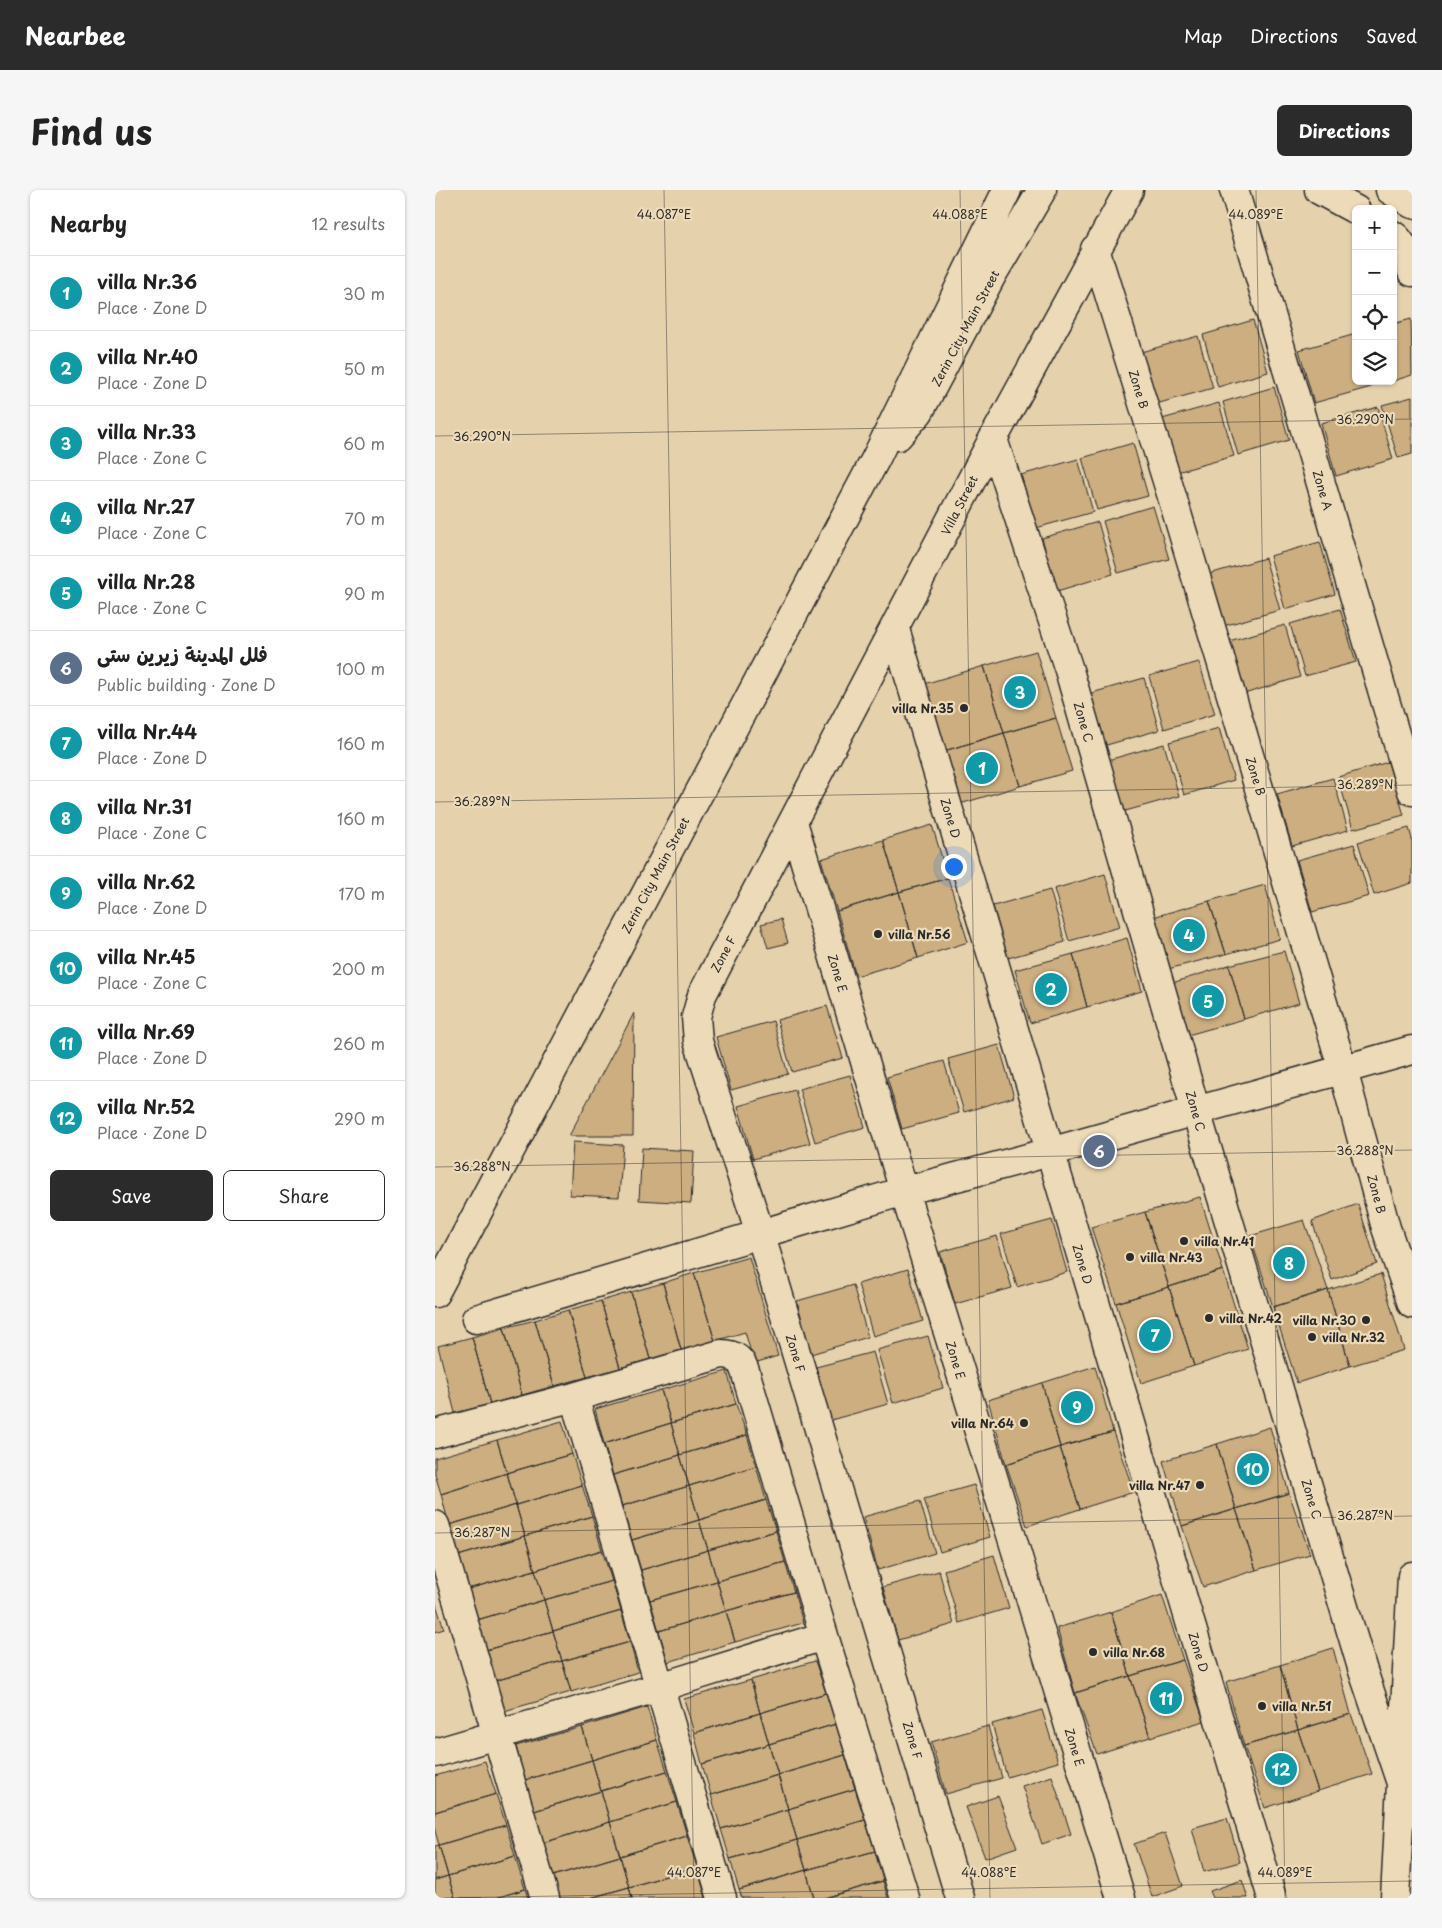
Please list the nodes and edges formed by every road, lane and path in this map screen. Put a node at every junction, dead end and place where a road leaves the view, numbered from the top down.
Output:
1 (1007, 190) edge
2 (1042, 190) edge
3 (1129, 190) edge
4 (1234, 190) edge
5 (1319, 190) edge
6 (1390, 190) edge
7 (1412, 204) edge
8 (1352, 208) edge
9 (1397, 238) edge
10 (1095, 250) junction
11 (1412, 272) edge
12 (993, 439) junction
13 (876, 458) junction
14 (895, 629) junction
15 (1412, 791) edge
16 (793, 822) junction
17 (1412, 1050) edge
18 (1343, 1070) junction
19 (1196, 1111) junction
20 (1050, 1152) junction
21 (904, 1190) junction
22 (760, 1233) junction
23 (435, 1293) edge
24 (1412, 1304) edge
25 (476, 1319) dead end
26 (574, 1397) junction
27 (435, 1434) edge
28 (435, 1525) edge
29 (1412, 1576) edge
30 (823, 1636) junction
31 (660, 1687) junction
32 (498, 1736) junction
33 (435, 1753) edge
34 (1401, 1783) junction
35 (545, 1898) edge
36 (722, 1898) edge
37 (905, 1898) edge
38 (960, 1898) edge
39 (1121, 1898) edge
40 (1272, 1898) edge
41 (1395, 1898) edge

1 - 13 street, Zerin City Main Street
2 - 13 street, Zerin City Main Street
3 - 10 street, Villa Street
4 - 15 street, Zone A
5 - 8 street
6 - 7 street
9 - 11 street
10 - 12 street, Villa Street
10 - 18 street, Zone B
12 - 14 street, Villa Street
12 - 19 street, Zone C
13 - 23 street, Zerin City Main Street
14 - 16 street, Villa Street
14 - 20 street, Zone D
16 - 21 street, Zone E
16 - 22 street, Zone F
17 - 18 street
18 - 19 street
18 - 24 street, Zone B
19 - 20 street
19 - 34 street, Zone C
20 - 21 street
20 - 40 street, Zone D
21 - 22 street
21 - 39 street, Zone E
22 - 25 street
22 - 38 street, Zone F
26 - 27 street
26 - 30 street
26 - 31 street
28 - 32 street
29 - 34 street
30 - 31 street
30 - 37 street
31 - 32 street
31 - 36 street
32 - 33 street
32 - 35 street
34 - 41 street

